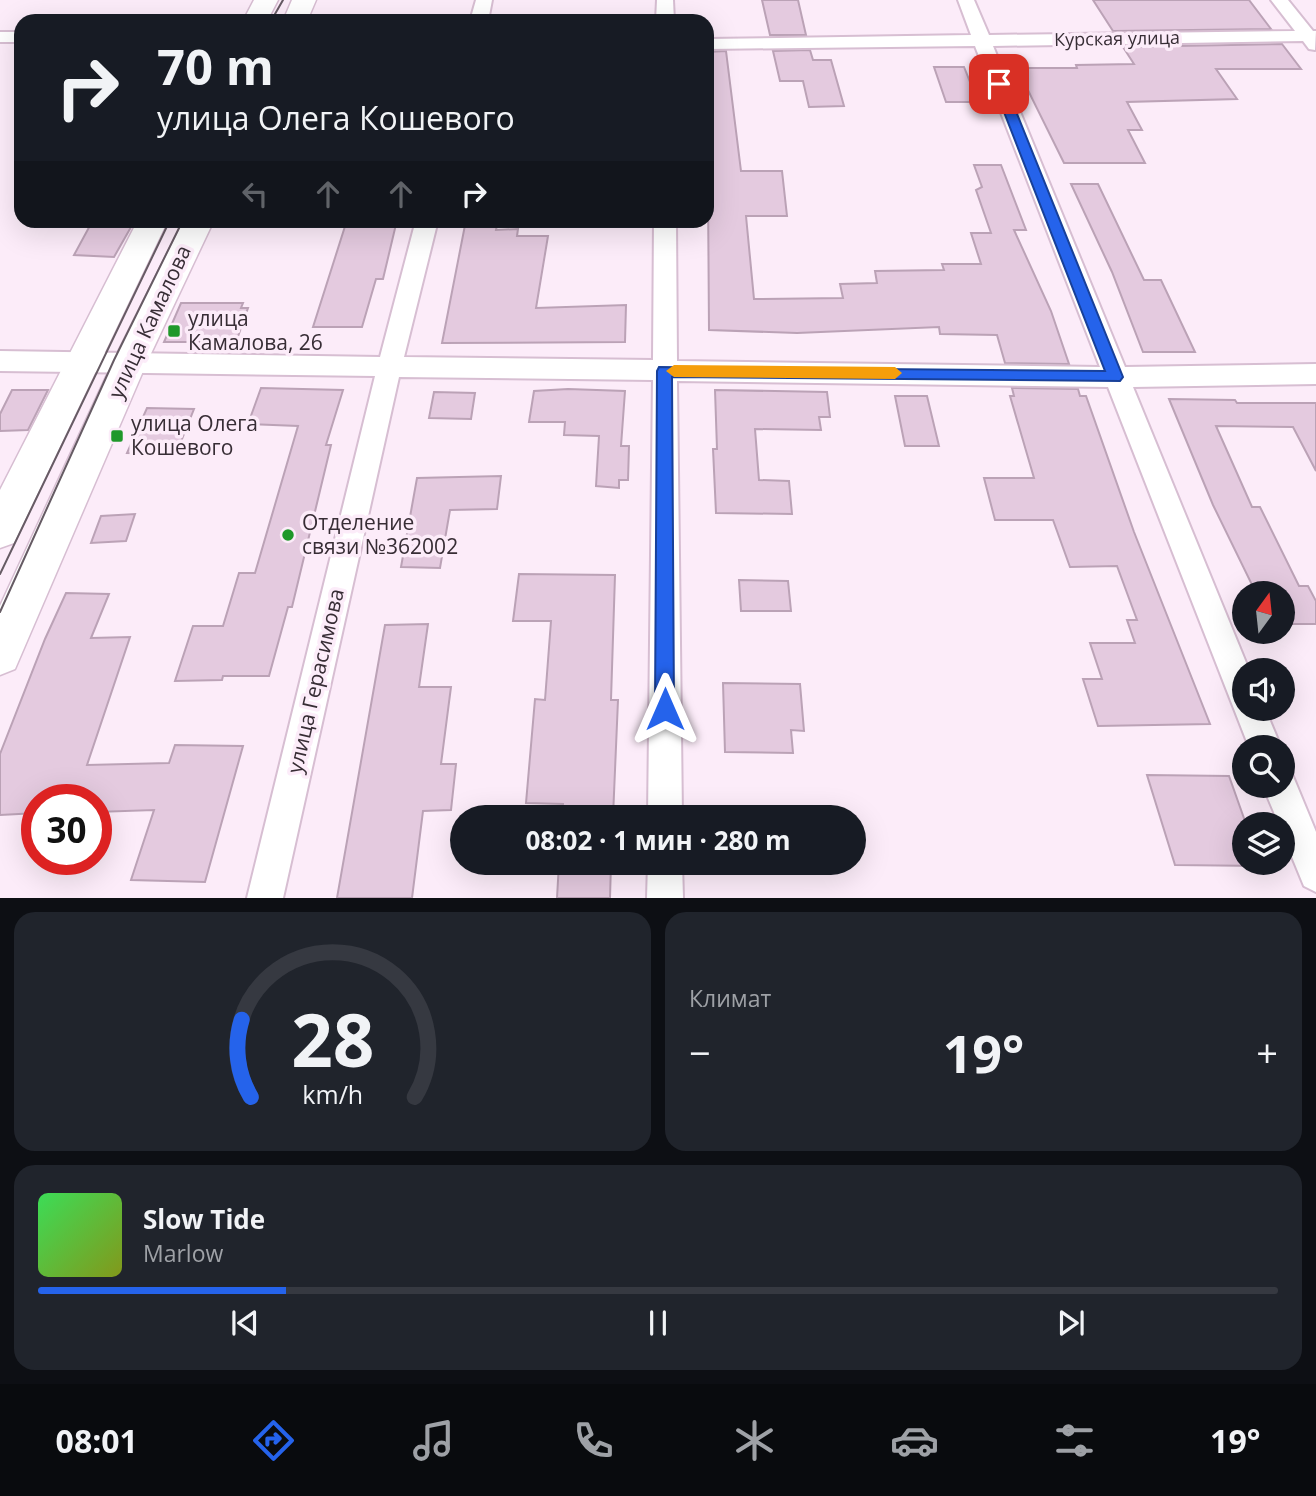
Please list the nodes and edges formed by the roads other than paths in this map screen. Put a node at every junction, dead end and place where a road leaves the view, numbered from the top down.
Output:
1 (967, 0) edge
2 (1279, 0) edge
3 (1313, 39) edge
4 (983, 42) junction
5 (714, 44) edge
6 (149, 228) edge
7 (195, 228) edge
8 (425, 228) edge
9 (665, 228) edge
10 (82, 360) junction
11 (0, 361) edge
12 (130, 362) junction
13 (389, 368) junction
14 (664, 371) junction
15 (1316, 374) edge
16 (1115, 377) junction
17 (0, 530) edge
18 (0, 654) edge
19 (1232, 666) edge
20 (1285, 798) edge
21 (665, 805) edge
22 (1316, 874) edge
23 (665, 875) edge
24 (265, 898) edge
25 (665, 898) edge

1 - 4 street
2 - 3 street
3 - 4 street, Курская улица
4 - 5 street, Курская улица
4 - 16 street
6 - 10 street, улица Камалова
7 - 12 street, улица Камалова
8 - 13 street, улица Герасимова
9 - 14 street
10 - 11 street
10 - 12 street
10 - 17 street, улица Камалова
12 - 13 street
12 - 18 street, улица Камалова
13 - 14 street
13 - 24 street, улица Герасимова
14 - 16 street
14 - 21 street
15 - 16 street
16 - 19 street
20 - 22 street
23 - 25 street

